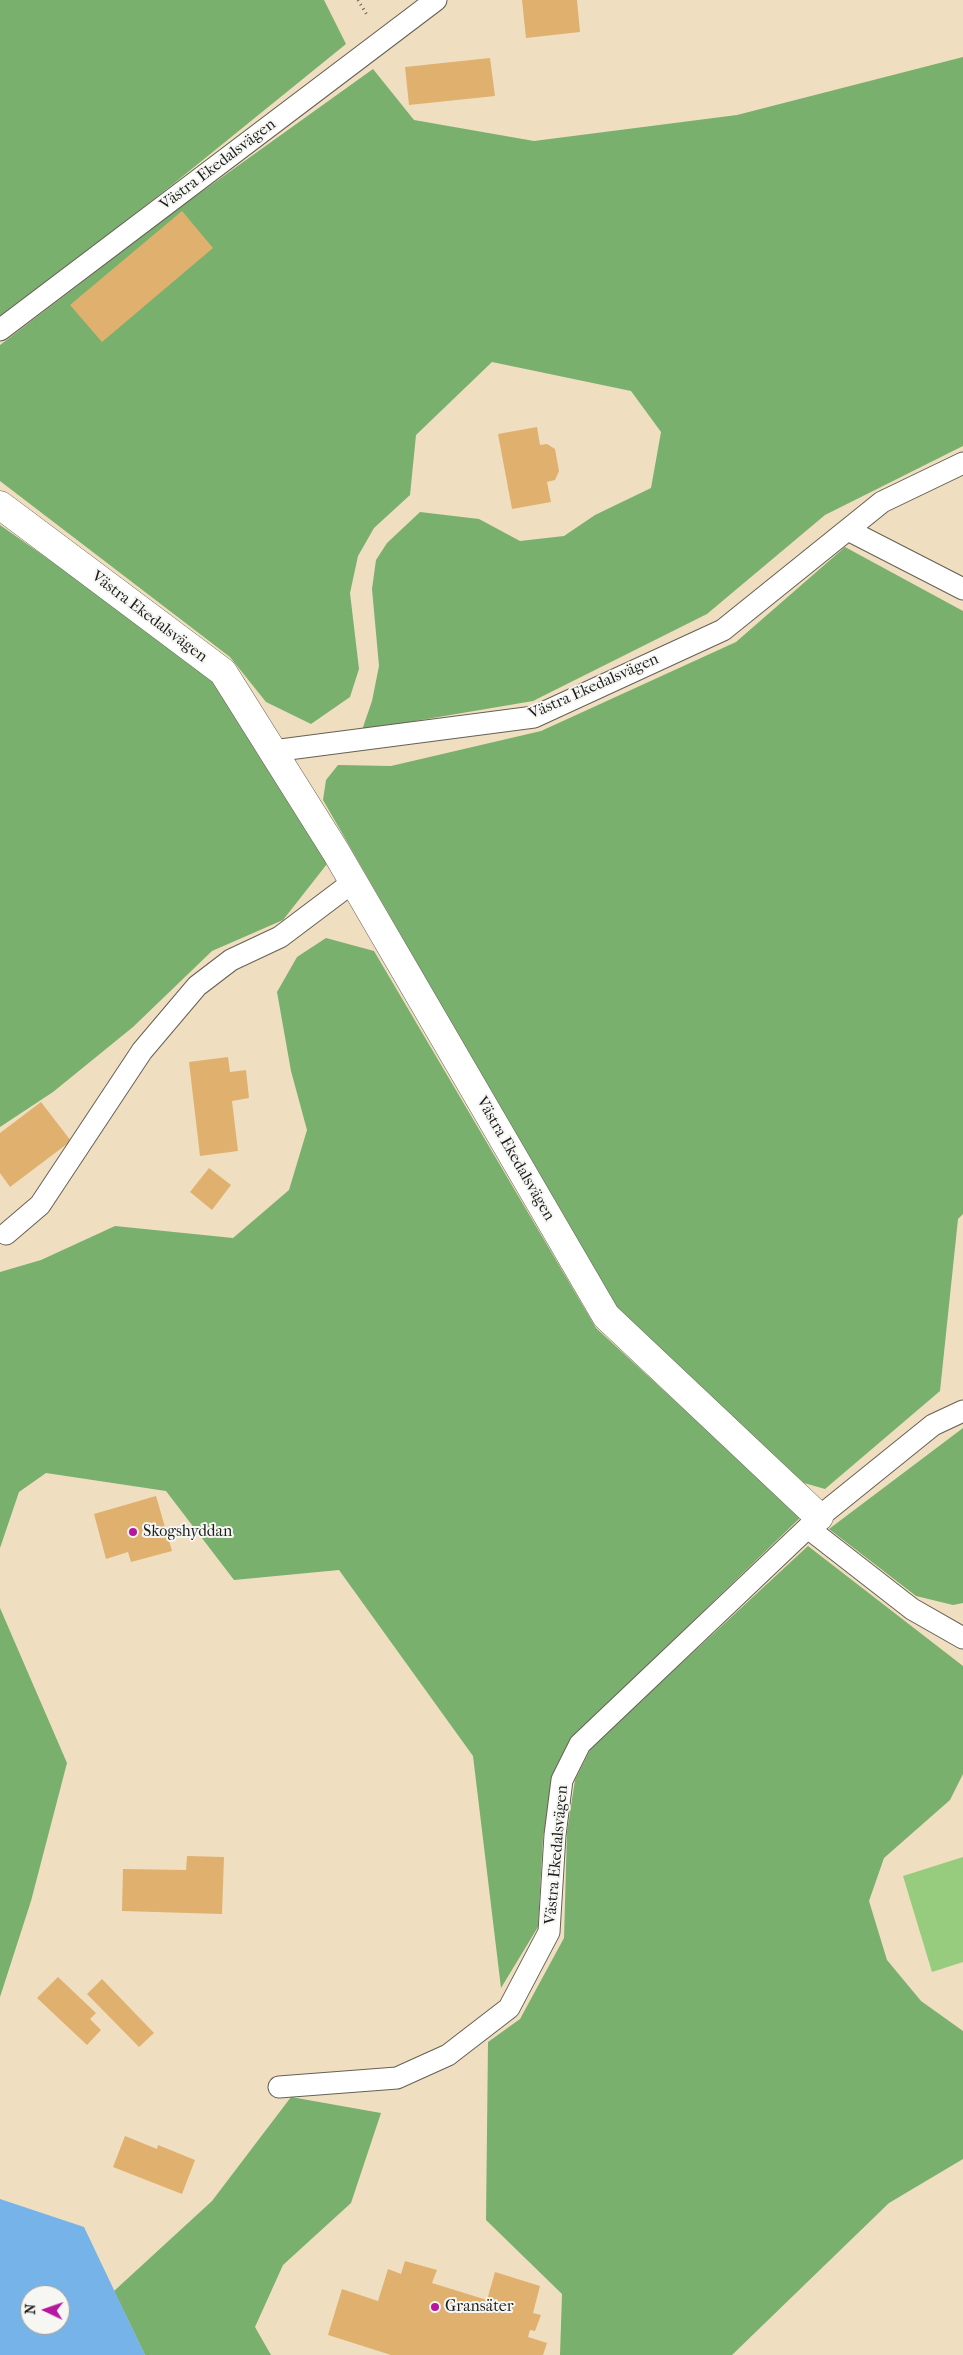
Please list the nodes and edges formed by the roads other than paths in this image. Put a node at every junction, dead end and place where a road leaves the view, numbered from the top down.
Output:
1 (436, 0) edge
2 (0, 330) edge
3 (963, 463) edge
4 (0, 505) edge
5 (848, 530) junction
6 (963, 589) edge
7 (272, 751) junction
8 (353, 882) junction
9 (6, 1234) dead end
10 (963, 1411) edge
11 (814, 1522) junction
12 (963, 1638) edge
13 (279, 2087) dead end

1 - 2 lane, Västra Ekedalsvägen
3 - 5 lane, Västra Ekedalsvägen
4 - 7 street, Västra Ekedalsvägen
5 - 6 lane
5 - 7 lane, Västra Ekedalsvägen
7 - 8 street, Västra Ekedalsvägen
8 - 9 lane
8 - 11 street, Västra Ekedalsvägen
10 - 11 lane, Västra Ekedalsvägen
11 - 12 lane
11 - 13 lane, Västra Ekedalsvägen

